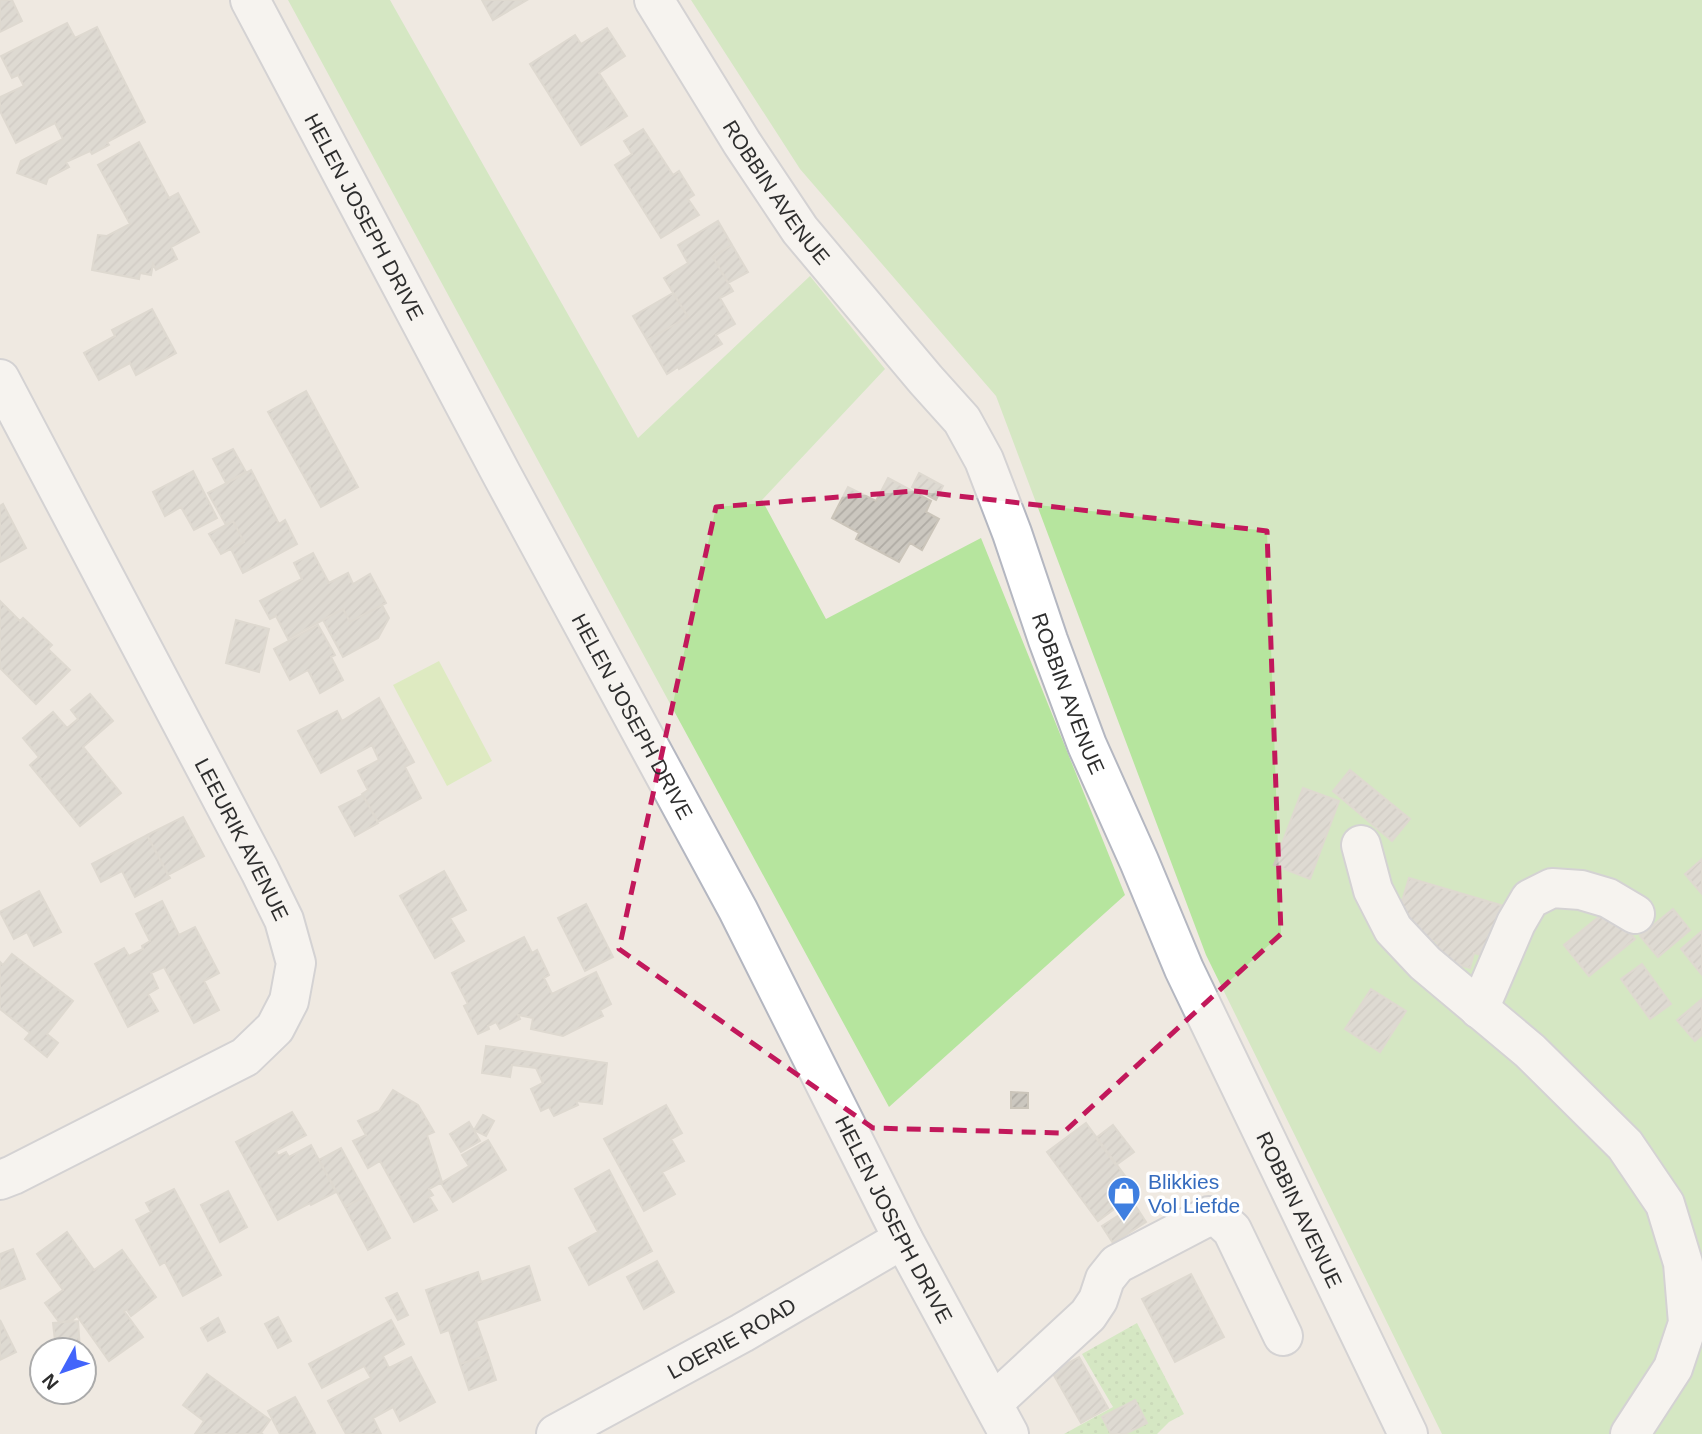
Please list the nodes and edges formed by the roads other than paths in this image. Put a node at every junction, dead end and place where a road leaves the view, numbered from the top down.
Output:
1 (250, 0) edge
2 (654, 0) edge
3 (0, 379) edge
4 (1361, 845) dead end
5 (1634, 914) dead end
6 (1479, 1009) junction
7 (0, 1180) edge
8 (903, 1239) junction
9 (1283, 1336) dead end
10 (1001, 1419) edge
11 (556, 1434) edge
12 (1408, 1434) edge
13 (1630, 1434) edge

1 - 8 street, HELEN JOSEPH DRIVE
2 - 12 street, ROBBIN AVENUE
3 - 7 street, LEEURIK AVENUE
4 - 6 street
5 - 6 street
6 - 13 street
8 - 10 street, HELEN JOSEPH DRIVE
8 - 11 street, LOERIE ROAD
9 - 10 street

